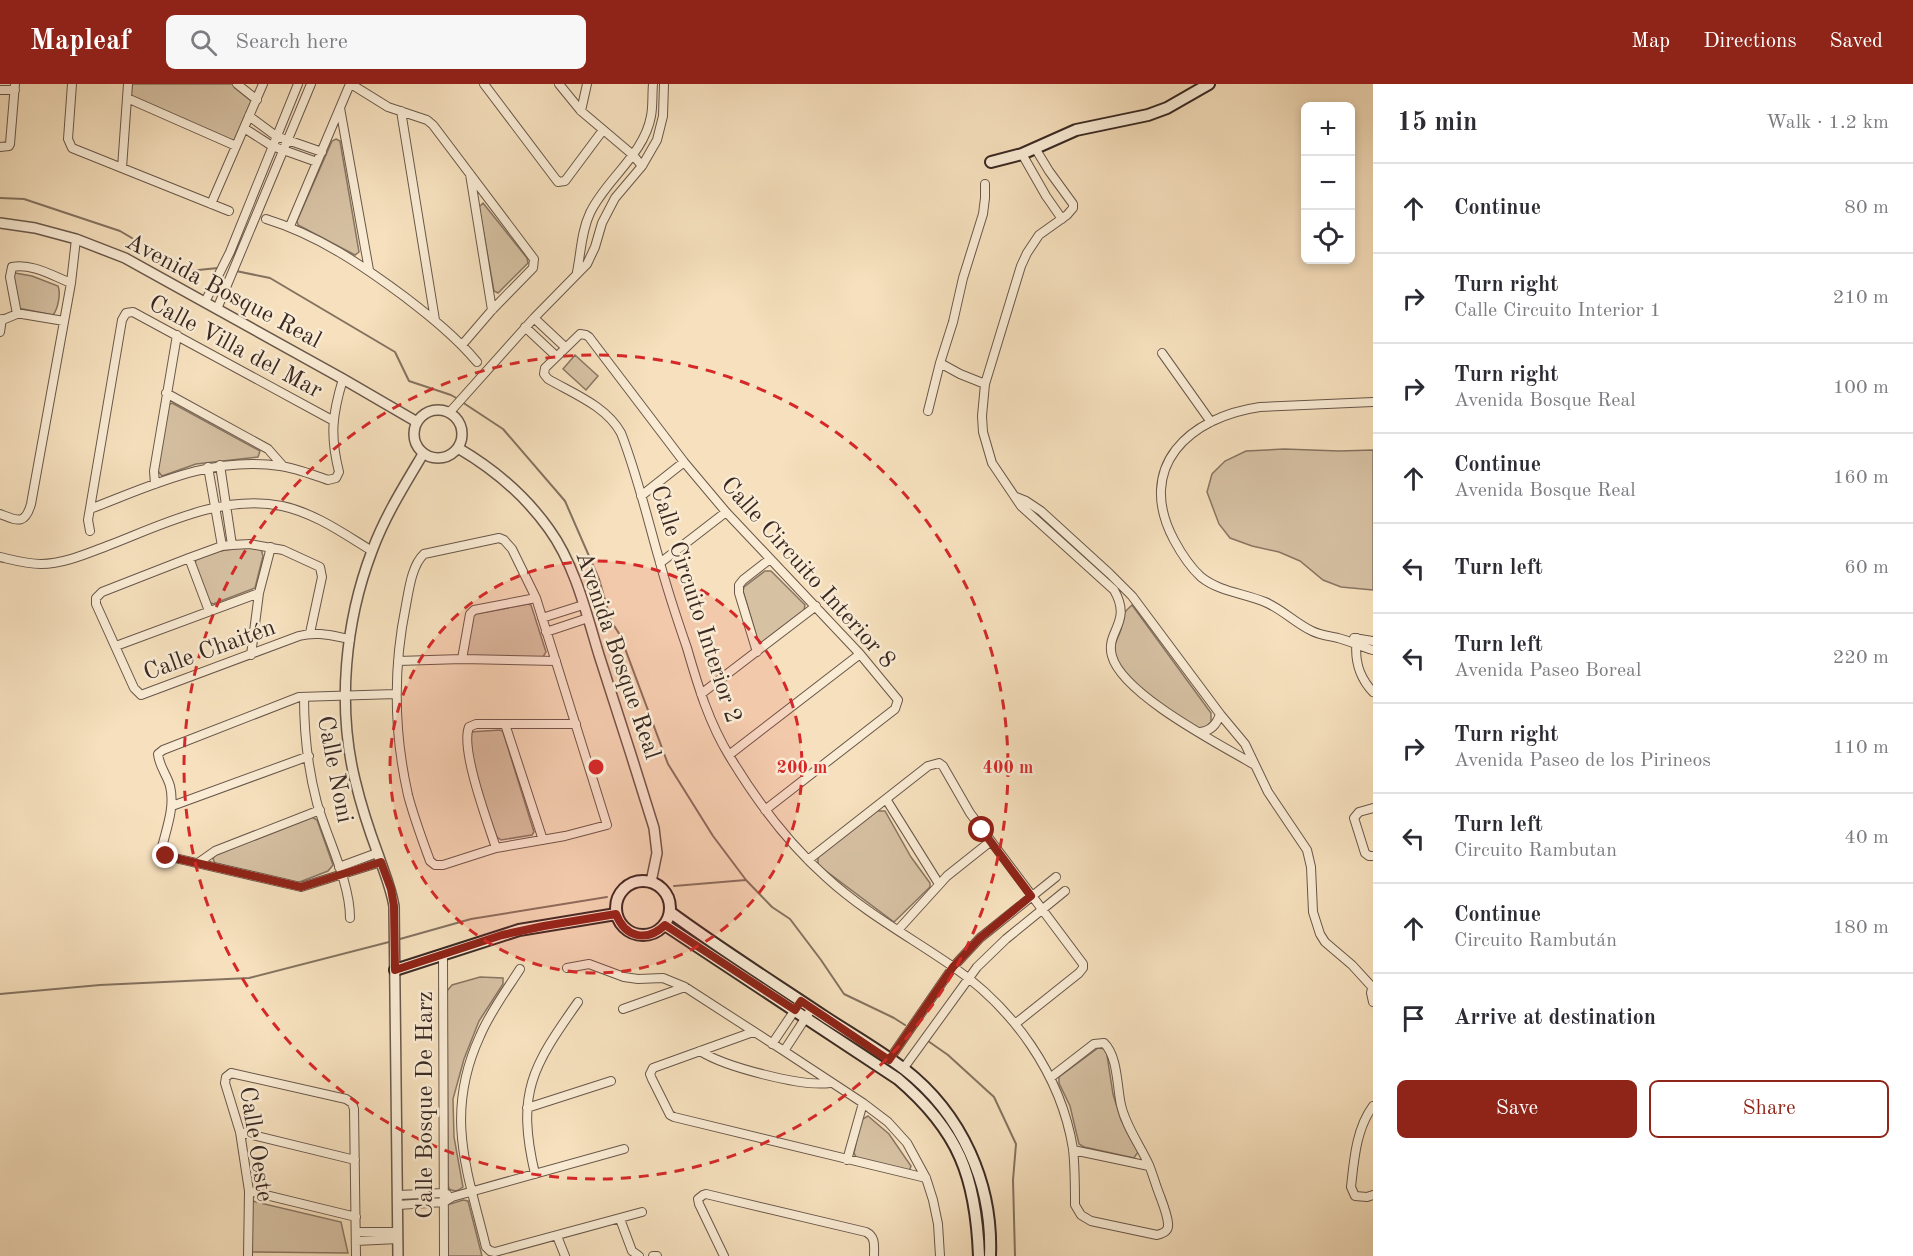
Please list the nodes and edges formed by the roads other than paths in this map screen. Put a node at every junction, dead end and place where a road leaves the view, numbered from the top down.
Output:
1 (72, 84) edge
2 (128, 84) edge
3 (237, 84) edge
4 (263, 84) edge
5 (298, 84) edge
6 (311, 84) edge
7 (350, 84) edge
8 (484, 84) edge
9 (559, 84) edge
10 (586, 84) edge
11 (652, 84) edge
12 (663, 84) edge
13 (1209, 84) edge
14 (15, 87) edge
15 (0, 90) edge
16 (127, 98) junction
17 (256, 100) junction
18 (340, 108) junction
19 (401, 111) junction
20 (581, 111) junction
21 (249, 116) junction
22 (244, 128) junction
23 (603, 130) junction
24 (276, 136) junction
25 (287, 140) junction
26 (236, 146) junction
27 (272, 146) junction
28 (0, 147) edge
29 (1035, 148) junction
30 (283, 150) junction
31 (322, 152) junction
32 (1022, 154) junction
33 (633, 155) junction
34 (317, 162) junction
35 (991, 162) dead end
36 (642, 166) junction
37 (122, 168) junction
38 (470, 172) junction
39 (985, 184) dead end
40 (1059, 184) junction
41 (1044, 193) junction
42 (211, 204) junction
43 (229, 211) dead end
44 (266, 219) dead end
45 (1062, 219) junction
46 (0, 223) edge
47 (290, 226) junction
48 (76, 239) junction
49 (369, 270) junction
50 (221, 272) junction
51 (577, 274) junction
52 (231, 276) junction
53 (71, 284) junction
54 (205, 302) junction
55 (217, 309) junction
56 (492, 310) junction
57 (17, 314) junction
58 (534, 318) junction
59 (1, 320) edge
60 (435, 320) junction
61 (64, 321) junction
62 (525, 327) junction
63 (0, 332) edge
64 (177, 335) junction
65 (462, 345) junction
66 (565, 347) junction
67 (1162, 353) dead end
68 (556, 356) junction
69 (477, 362) dead end
70 (940, 363) junction
71 (344, 379) junction
72 (985, 384) junction
73 (166, 393) junction
74 (1373, 402) edge
75 (452, 409) junction
76 (928, 411) dead end
77 (333, 420) junction
78 (417, 422) junction
79 (1211, 422) junction
80 (458, 448) junction
81 (423, 454) junction
82 (684, 462) junction
83 (220, 465) junction
84 (283, 466) junction
85 (208, 467) junction
86 (155, 484) junction
87 (641, 496) junction
88 (1016, 497) junction
89 (226, 505) junction
90 (216, 507) junction
91 (90, 509) junction
92 (726, 512) junction
93 (0, 514) edge
94 (90, 531) dead end
95 (232, 545) junction
96 (222, 546) junction
97 (271, 547) junction
98 (372, 551) junction
99 (0, 557) edge
100 (189, 558) junction
101 (770, 559) junction
102 (660, 563) junction
103 (259, 593) junction
104 (536, 598) junction
105 (584, 605) junction
106 (816, 606) junction
107 (209, 611) junction
108 (542, 618) junction
109 (588, 618) junction
110 (546, 632) junction
111 (310, 633) junction
112 (350, 639) junction
113 (1356, 641) junction
114 (1373, 641) edge
115 (116, 646) junction
116 (1373, 650) edge
117 (757, 652) junction
118 (860, 654) junction
119 (250, 655) junction
120 (462, 659) junction
121 (398, 661) junction
122 (556, 661) junction
123 (1373, 692) edge
124 (396, 694) junction
125 (701, 694) junction
126 (345, 696) junction
127 (304, 697) junction
128 (1220, 714) junction
129 (505, 724) junction
130 (576, 724) junction
131 (1200, 732) junction
132 (729, 755) junction
133 (309, 756) junction
134 (1253, 764) junction
135 (886, 800) junction
136 (172, 806) junction
137 (1373, 808) edge
138 (320, 810) junction
139 (765, 810) junction
140 (543, 840) junction
141 (991, 841) junction
142 (496, 848) junction
143 (1373, 856) edge
144 (379, 857) junction
145 (808, 860) junction
146 (198, 863) junction
147 (340, 870) junction
148 (1056, 877) dead end
149 (651, 882) junction
150 (939, 884) junction
151 (1065, 891) dead end
152 (1031, 896) junction
153 (1042, 909) junction
154 (670, 912) junction
155 (616, 914) junction
156 (350, 918) dead end
157 (665, 925) junction
158 (898, 930) junction
159 (443, 954) junction
160 (953, 967) junction
161 (567, 968) dead end
162 (520, 969) dead end
163 (395, 970) junction
164 (968, 978) junction
165 (685, 987) junction
166 (1373, 988) edge
167 (578, 1002) dead end
168 (1373, 1002) edge
169 (798, 1005) junction
170 (623, 1009) dead end
171 (809, 1013) junction
172 (1015, 1024) junction
173 (753, 1032) junction
174 (772, 1044) junction
175 (700, 1051) junction
176 (784, 1051) junction
177 (889, 1060) junction
178 (903, 1069) junction
179 (1050, 1078) junction
180 (611, 1081) dead end
181 (830, 1083) junction
182 (863, 1103) junction
183 (1373, 1106) edge
184 (527, 1108) junction
185 (240, 1132) junction
186 (624, 1149) dead end
187 (1073, 1150) junction
188 (355, 1160) junction
189 (847, 1160) junction
190 (1149, 1166) junction
191 (535, 1174) junction
192 (926, 1178) junction
193 (249, 1191) junction
194 (472, 1192) junction
195 (398, 1195) junction
196 (1373, 1195) edge
197 (447, 1197) junction
198 (398, 1205) junction
199 (642, 1212) dead end
200 (356, 1217) junction
201 (620, 1219) junction
202 (398, 1235) junction
203 (356, 1236) junction
204 (557, 1236) junction
205 (248, 1256) edge
206 (356, 1256) edge
207 (398, 1256) edge
208 (444, 1256) edge
209 (565, 1256) edge
210 (639, 1256) edge
211 (724, 1256) edge
212 (874, 1256) edge
213 (940, 1256) edge
214 (979, 1256) edge
215 (990, 1256) edge

1 - 37 street
2 - 16 street
3 - 17 street
4 - 17 street
5 - 24 street
6 - 25 street
7 - 18 street
7 - 19 street
8 - 23 street
9 - 20 street
10 - 20 street
11 - 33 street
12 - 36 street
13 - 29 main road
14 - 15 street
14 - 28 street
16 - 26 street
16 - 37 street
17 - 21 street
18 - 31 street
18 - 49 street
19 - 38 street
19 - 60 street
20 - 23 street
21 - 22 street
21 - 24 street
22 - 26 street
22 - 27 street
23 - 33 street
24 - 25 street
24 - 27 street
25 - 30 street
25 - 31 street
26 - 42 street
27 - 30 street
27 - 50 street
29 - 32 main road
29 - 40 street
30 - 34 street
30 - 52 street
31 - 34 street
32 - 35 main road
32 - 41 street
33 - 36 street
33 - 51 street
34 - 47 street
36 - 51 street
37 - 42 street
38 - 56 street
38 - 56 street
39 - 70 street
40 - 41 street
40 - 45 street
41 - 45 street
42 - 43 street
44 - 47 street
45 - 72 street
46 - 48 street, Avenida Bosque Real
47 - 49 street
48 - 53 street
48 - 54 street, Avenida Bosque Real
49 - 60 street
50 - 52 street
50 - 54 street
51 - 58 street
52 - 55 street
53 - 57 street
53 - 61 street
54 - 55 street, Avenida Bosque Real
55 - 71 street, Avenida Bosque Real
56 - 65 street
57 - 59 street
57 - 61 street
58 - 62 street
58 - 66 street
59 - 63 street
60 - 65 street
61 - 93 street
62 - 68 street
62 - 75 street
64 - 73 street
64 - 77 street, Calle Villa del Mar
64 - 91 street, Calle Villa del Mar
65 - 69 street
66 - 68 street
66 - 82 street, Calle Circuito Interior 8
67 - 79 street
68 - 87 street, Calle Circuito Interior 2
70 - 72 street
70 - 76 street
71 - 77 street
71 - 78 street, Avenida Bosque Real
72 - 88 street
73 - 84 street
73 - 86 street
74 - 79 street
75 - 78 street
75 - 80 street
77 - 84 street
78 - 81 street
79 - 113 street
80 - 81 street
80 - 105 street, Avenida Bosque Real
81 - 98 street
82 - 87 street
82 - 92 street, Calle Circuito Interior 8
83 - 84 street
83 - 85 street
83 - 89 street
85 - 86 street
85 - 90 street
86 - 91 street
87 - 102 street, Calle Circuito Interior 2
88 - 128 street
88 - 131 street
89 - 90 street
89 - 95 street
89 - 98 street
90 - 96 street
90 - 99 street
91 - 94 street, Calle Villa del Mar
92 - 101 street, Calle Circuito Interior 8
92 - 102 street
95 - 96 street, Calle Chaitén
95 - 97 street, Calle Chaitén
96 - 100 street, Calle Chaitén
97 - 103 street
97 - 111 street, Calle Chaitén
98 - 112 street
100 - 107 street
100 - 115 street, Calle Chaitén
101 - 106 street, Calle Circuito Interior 8
101 - 117 street
102 - 125 street, Calle Circuito Interior 2
103 - 107 street
103 - 119 street
104 - 108 street
104 - 120 street
104 - 121 street
105 - 108 street
105 - 109 street, Avenida Bosque Real
106 - 117 street
106 - 118 street, Calle Circuito Interior 8
107 - 115 street
108 - 110 street
109 - 110 street
109 - 149 street, Avenida Bosque Real
110 - 122 street
111 - 112 street, Calle Chaitén
111 - 119 street, Calle Chaitén
112 - 126 street
113 - 114 street
113 - 116 street
113 - 123 street
115 - 119 street, Calle Chaitén
117 - 125 street
118 - 132 street
118 - 139 street, Calle Circuito Interior 8
120 - 121 street
120 - 122 street
121 - 124 street
122 - 130 street
124 - 126 street
124 - 142 street
125 - 132 street, Calle Circuito Interior 2
126 - 127 street
126 - 144 street
127 - 133 street, Calle Noni
127 - 136 street
128 - 131 street
128 - 134 street
129 - 130 street
129 - 140 street
129 - 142 street
130 - 140 street
131 - 134 street
132 - 139 street, Calle Circuito Interior 2
133 - 136 street
133 - 138 street, Calle Noni
134 - 166 street
135 - 141 street
135 - 145 street
135 - 150 street
136 - 146 street
137 - 143 street
138 - 146 street
138 - 147 street, Calle Noni
139 - 145 street, Calle Circuito Interior 2
140 - 142 street
141 - 150 street
141 - 152 street
144 - 147 street
144 - 163 street
145 - 158 street, Calle Circuito Interior 2
146 - 147 street
147 - 156 street, Calle Noni
148 - 152 street
149 - 154 main road
149 - 155 main road
150 - 158 street
151 - 153 street
152 - 153 street
152 - 160 street
153 - 164 street
153 - 172 street
154 - 157 main road
154 - 169 main road
155 - 157 main road
155 - 159 main road
157 - 169 main road
158 - 160 street, Calle Circuito Interior 2
159 - 163 main road
159 - 197 street, Calle Bosque De Harz
160 - 164 street, Calle Circuito Interior 2
160 - 177 street
161 - 165 street
162 - 194 street
163 - 195 street
164 - 172 street, Calle Circuito Interior 2
164 - 178 street
165 - 170 street
165 - 173 street
166 - 168 street
167 - 184 street
169 - 171 main road
169 - 174 street
171 - 176 street
171 - 177 main road
171 - 214 main road
172 - 179 street, Calle Circuito Interior 2
173 - 174 street
173 - 175 street
174 - 176 street
175 - 181 street
175 - 189 street
176 - 181 street
177 - 178 main road
178 - 215 main road
179 - 187 street, Calle Circuito Interior 2
179 - 190 street
180 - 184 street
181 - 182 street
182 - 189 street
182 - 192 street
183 - 196 street
184 - 191 street
185 - 188 street
185 - 188 street, Calle Oeste
185 - 193 street, Calle Oeste
186 - 191 street
187 - 190 street
187 - 190 street, Calle Circuito Interior 2
188 - 200 street
189 - 192 street
191 - 194 street
192 - 213 street
193 - 200 street
193 - 205 street, Calle Oeste
194 - 197 street
194 - 204 street
195 - 197 street
195 - 198 street
197 - 198 street
197 - 208 street, Calle Bosque De Harz
198 - 202 street
199 - 201 street
200 - 203 street
201 - 204 street
201 - 210 street
202 - 203 street
202 - 207 street
203 - 206 street
204 - 209 street
211 - 212 street

